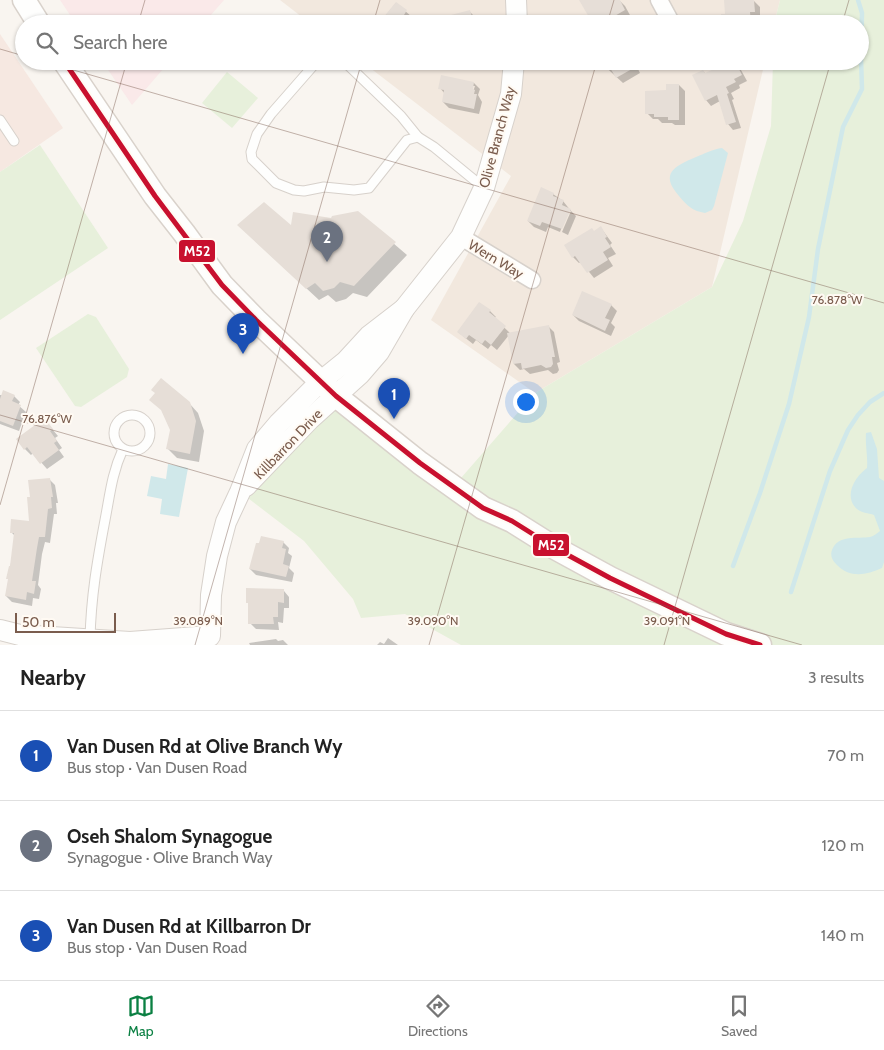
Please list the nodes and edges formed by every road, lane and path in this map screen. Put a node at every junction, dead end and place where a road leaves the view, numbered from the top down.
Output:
1 (24, 0) edge
2 (516, 0) edge
3 (659, 0) edge
4 (33, 15) edge
5 (517, 15) edge
6 (667, 15) edge
7 (70, 70) edge
8 (309, 70) edge
9 (353, 70) edge
10 (513, 70) edge
11 (0, 120) edge
12 (418, 137) junction
13 (14, 142) dead end
14 (484, 188) junction
15 (461, 237) junction
16 (532, 280) dead end
17 (328, 389) junction
18 (123, 449) junction
19 (0, 630) edge
20 (90, 639) junction
21 (211, 641) edge
22 (760, 645) edge

1 - 4 main road
2 - 5 street
3 - 6 street
7 - 17 main road
8 - 12 lane
9 - 12 lane
10 - 14 street, Olive Branch Way
11 - 13 lane
12 - 14 lane
14 - 15 street, Olive Branch Way
15 - 16 street, Wern Way
15 - 17 street, Olive Branch Way
17 - 21 street, Killbarron Drive
17 - 22 main road
18 - 18 lane
18 - 20 lane
19 - 20 street
20 - 21 street

